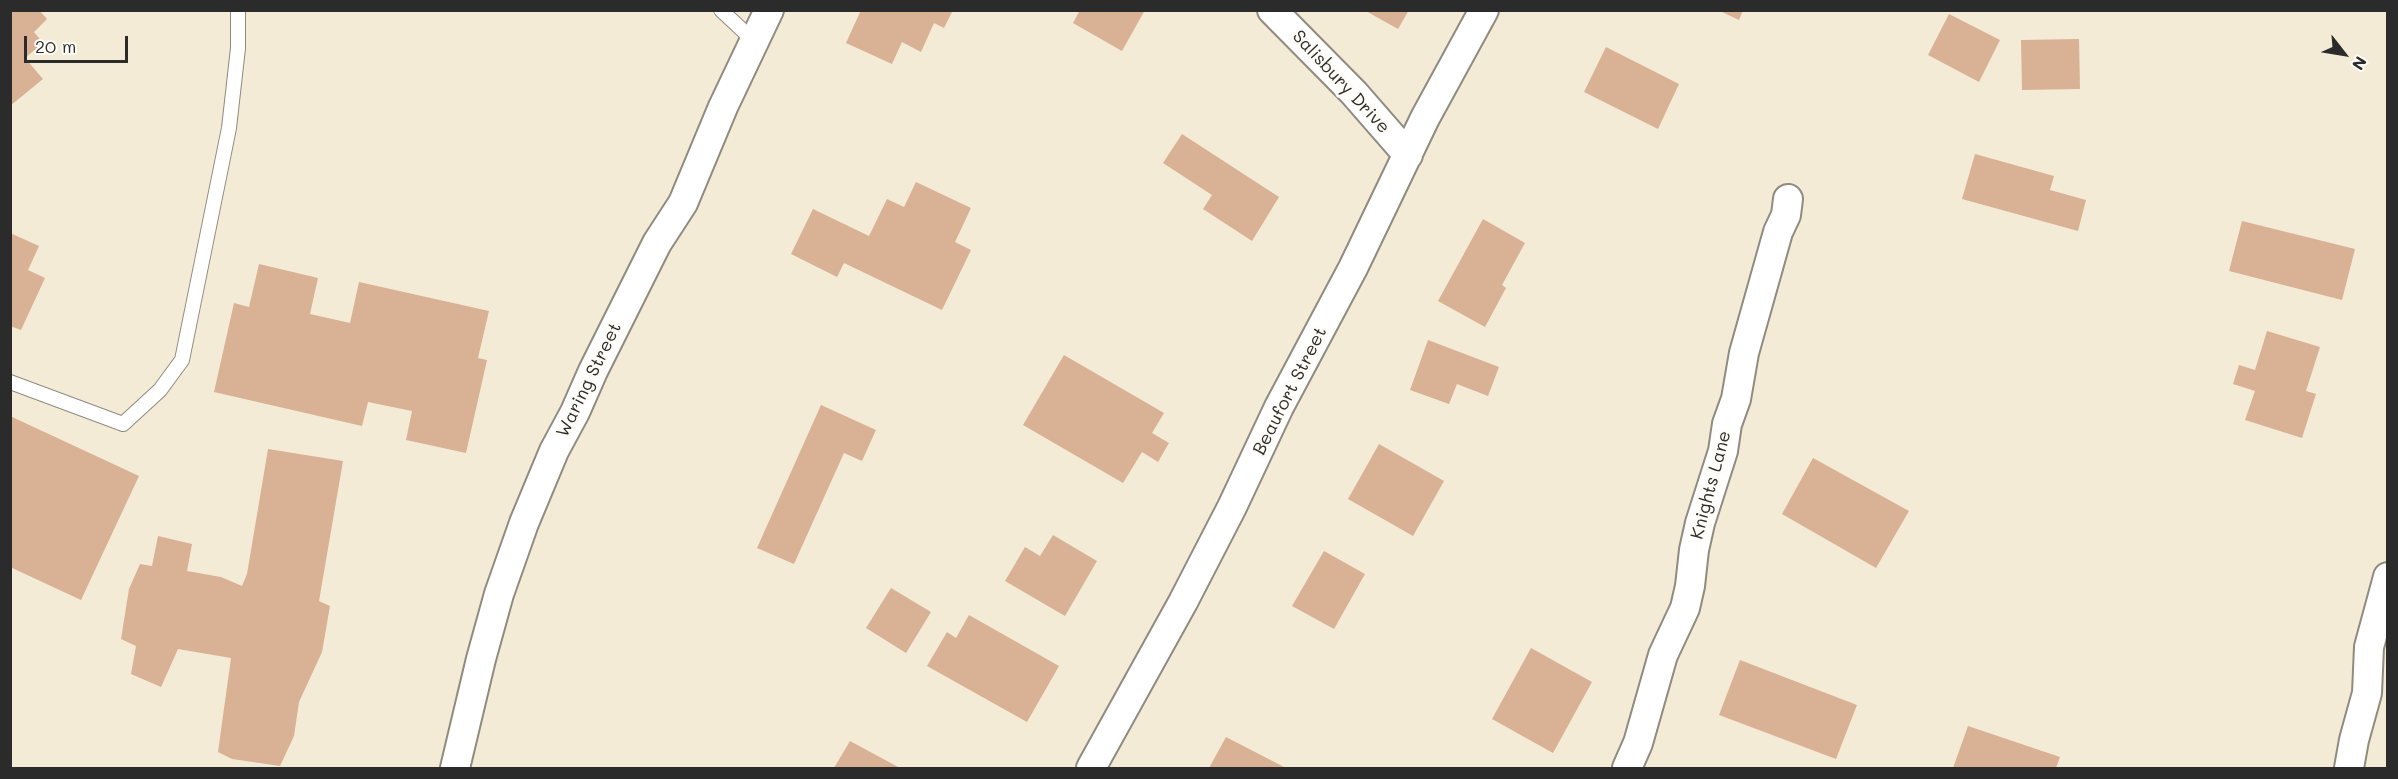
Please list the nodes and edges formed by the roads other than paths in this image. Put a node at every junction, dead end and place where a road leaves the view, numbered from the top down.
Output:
1 (238, 10) edge
2 (722, 10) edge
3 (769, 10) edge
4 (1272, 10) edge
5 (1484, 10) edge
6 (754, 41) junction
7 (1408, 155) junction
8 (1788, 199) dead end
9 (10, 382) edge
10 (2388, 577) edge
11 (455, 768) edge
12 (1091, 768) edge
13 (1627, 768) edge
14 (2349, 768) edge

1 - 9 lane
2 - 6 lane
3 - 6 street, Waring Street
4 - 7 street, Salisbury Drive
5 - 7 street, Beaufort Street
6 - 11 street, Waring Street
7 - 12 street, Beaufort Street
8 - 13 street, Knights Lane
10 - 14 street

